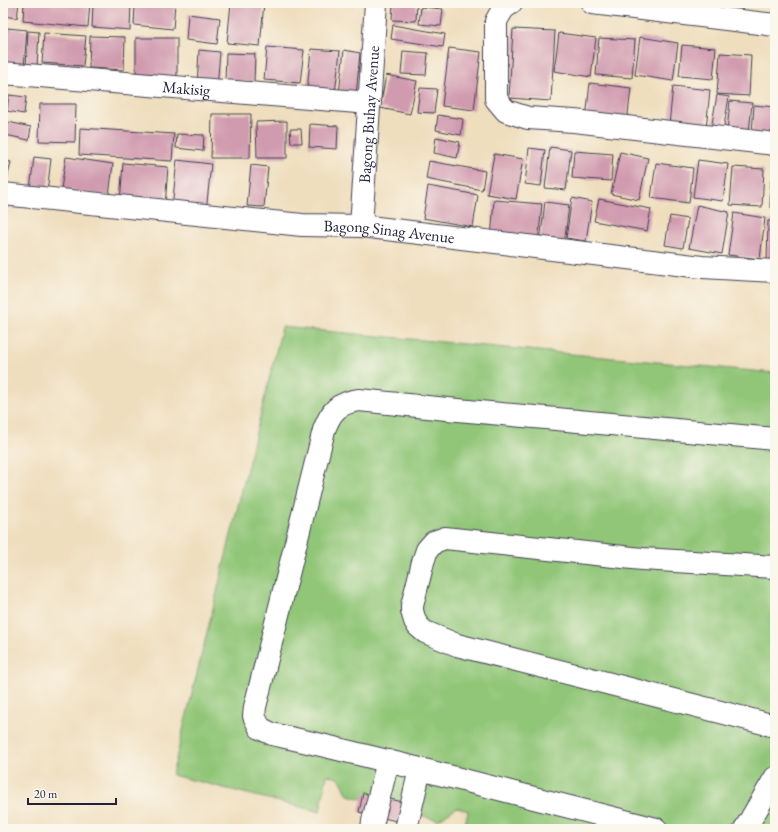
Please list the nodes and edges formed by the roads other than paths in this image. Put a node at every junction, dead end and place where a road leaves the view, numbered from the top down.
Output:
1 (376, 3) edge
2 (511, 3) edge
3 (592, 3) edge
4 (775, 25) edge
5 (3, 73) edge
6 (370, 103) junction
7 (775, 144) edge
8 (3, 194) edge
9 (361, 226) junction
10 (775, 271) edge
11 (775, 439) edge
12 (775, 567) edge
13 (775, 726) edge
14 (388, 762) junction
15 (420, 769) junction
16 (775, 778) edge
17 (372, 829) edge
18 (406, 829) edge
19 (656, 829) edge
20 (745, 829) edge

1 - 6 street, Bagong Buhay Avenue
2 - 7 street
3 - 4 street
5 - 6 street, Makisig
6 - 9 street, Bagong Buhay Avenue
8 - 9 street, Bagong Sinag Avenue
9 - 10 street, Bagong Sinag Avenue
11 - 14 street
12 - 13 street
14 - 15 street
14 - 17 street
15 - 18 street
15 - 19 street
16 - 20 street

